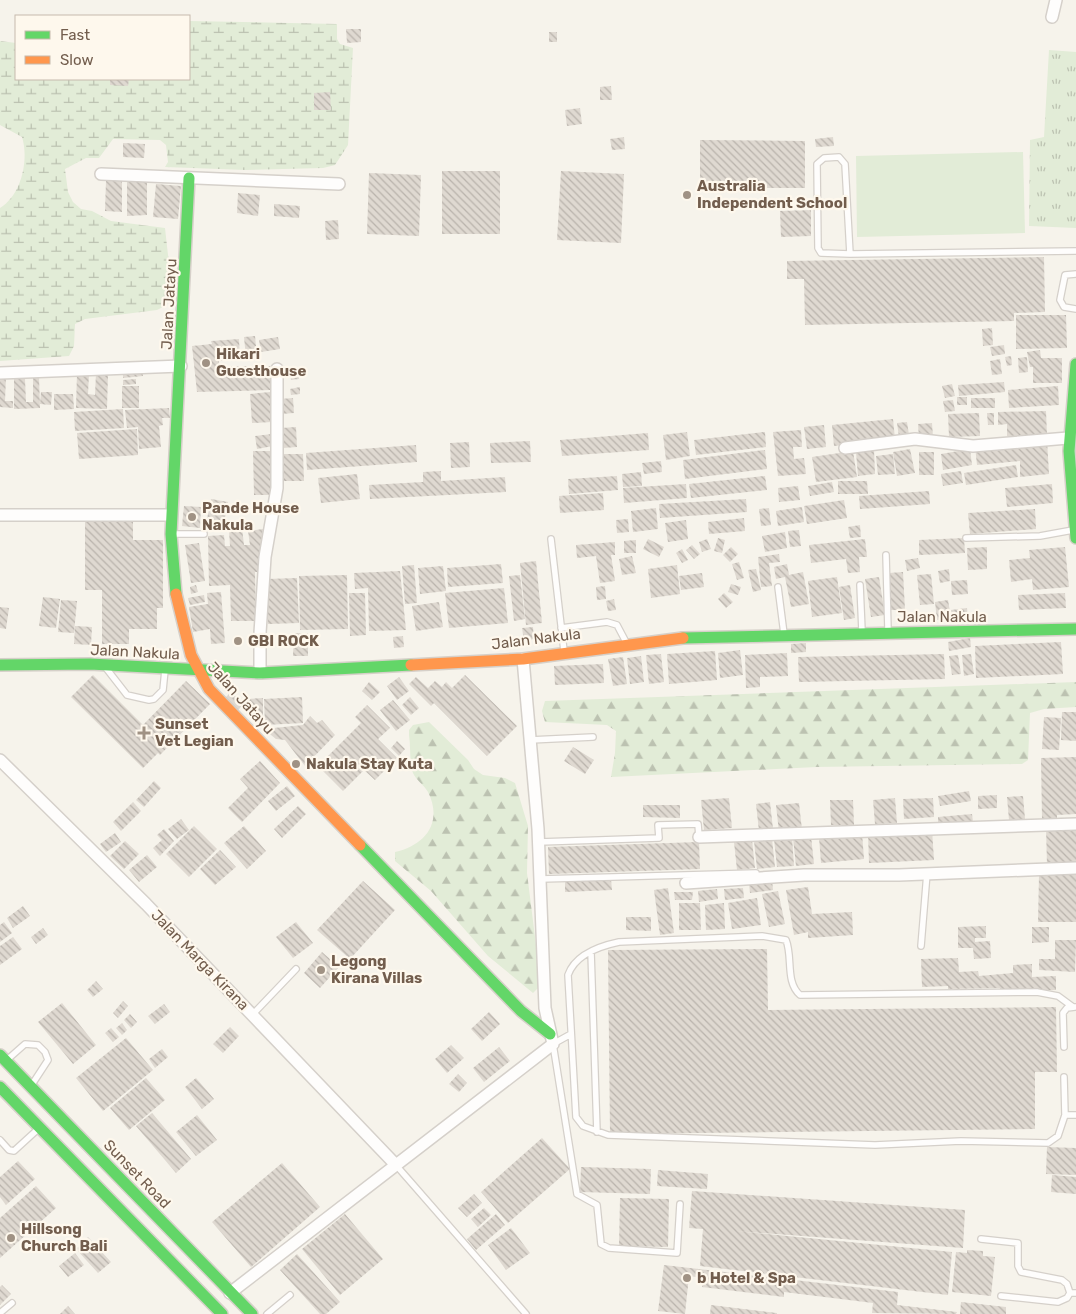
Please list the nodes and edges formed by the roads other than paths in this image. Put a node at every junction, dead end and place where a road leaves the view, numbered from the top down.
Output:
1 (1056, 0) edge
2 (1052, 17) dead end
3 (101, 174) dead end
4 (189, 178) junction
5 (339, 184) dead end
6 (1076, 251) edge
7 (850, 254) junction
8 (1076, 274) edge
9 (1076, 309) edge
10 (1076, 364) edge
11 (181, 366) junction
12 (277, 369) dead end
13 (0, 372) edge
14 (1068, 438) junction
15 (845, 448) dead end
16 (0, 515) edge
17 (171, 515) junction
18 (171, 534) junction
19 (204, 534) dead end
20 (1075, 534) edge
21 (966, 538) dead end
22 (552, 539) dead end
23 (886, 555) dead end
24 (860, 585) dead end
25 (778, 587) dead end
26 (561, 628) junction
27 (1076, 629) edge
28 (888, 632) junction
29 (862, 633) junction
30 (784, 634) junction
31 (626, 643) junction
32 (564, 652) junction
33 (523, 659) junction
34 (0, 665) edge
35 (103, 665) junction
36 (165, 668) junction
37 (195, 670) junction
38 (260, 673) junction
39 (592, 737) dead end
40 (530, 740) junction
41 (0, 760) edge
42 (1076, 824) edge
43 (699, 837) joint
44 (538, 842) junction
45 (1076, 868) edge
46 (927, 873) junction
47 (787, 877) junction
48 (541, 879) junction
49 (686, 883) dead end
50 (921, 946) dead end
51 (590, 952) junction
52 (296, 969) dead end
53 (1074, 1006) edge
54 (252, 1014) junction
55 (571, 1034) junction
56 (551, 1039) junction
57 (1064, 1047) dead end
58 (3, 1058) edge
59 (1064, 1077) dead end
60 (0, 1086) edge
61 (31, 1086) junction
62 (1065, 1115) junction
63 (1076, 1115) edge
64 (40, 1128) junction
65 (597, 1132) junction
66 (0, 1140) edge
67 (395, 1164) junction
68 (680, 1204) dead end
69 (981, 1240) dead end
70 (230, 1293) junction
71 (1073, 1293) edge
72 (290, 1295) dead end
73 (1002, 1296) dead end
74 (12, 1303) dead end
75 (0, 1313) edge
76 (222, 1314) edge
77 (252, 1314) edge
78 (267, 1314) edge
79 (526, 1314) edge

1 - 2 street
3 - 4 street
4 - 5 street
4 - 11 main road, Jalan Jatayu
6 - 7 lane
7 - 7 lane
8 - 9 lane
10 - 14 main road
11 - 13 street
11 - 17 main road, Jalan Jatayu
12 - 38 street
14 - 15 street
14 - 20 main road
16 - 17 street
17 - 18 main road, Jalan Jatayu
18 - 19 lane
18 - 37 main road, Jalan Jatayu
20 - 21 lane
22 - 26 lane
23 - 28 lane
24 - 29 lane
25 - 30 lane
26 - 31 lane
26 - 32 lane
27 - 28 main road, Jalan Nakula
28 - 29 main road, Jalan Nakula
29 - 30 main road, Jalan Nakula
30 - 31 main road, Jalan Nakula
31 - 32 main road, Jalan Nakula
32 - 33 main road, Jalan Nakula
33 - 38 main road, Jalan Nakula
33 - 40 street
34 - 35 main road, Jalan Nakula
35 - 36 main road, Jalan Nakula
35 - 36 lane
36 - 37 main road, Jalan Nakula
37 - 38 main road, Jalan Nakula
37 - 56 main road, Jalan Jatayu
39 - 40 lane
40 - 44 street
41 - 54 street, Jalan Marga Kirana
42 - 43 street
43 - 44 lane
44 - 48 street
45 - 46 street
46 - 47 street
46 - 50 lane
47 - 48 lane
47 - 49 street
48 - 56 street
51 - 53 lane
51 - 55 lane
51 - 65 lane
52 - 54 lane
53 - 57 lane
54 - 67 street, Jalan Marga Kirana
55 - 56 lane
55 - 65 lane
56 - 67 street
56 - 68 lane
58 - 61 main road, Sunset Road
58 - 61 lane
59 - 62 lane
60 - 64 main road
61 - 70 main road, Sunset Road
62 - 63 lane
62 - 65 lane
64 - 66 lane
64 - 76 main road
67 - 70 street
67 - 79 lane
69 - 71 lane
70 - 77 main road, Sunset Road
71 - 73 lane
72 - 78 lane
74 - 75 lane

